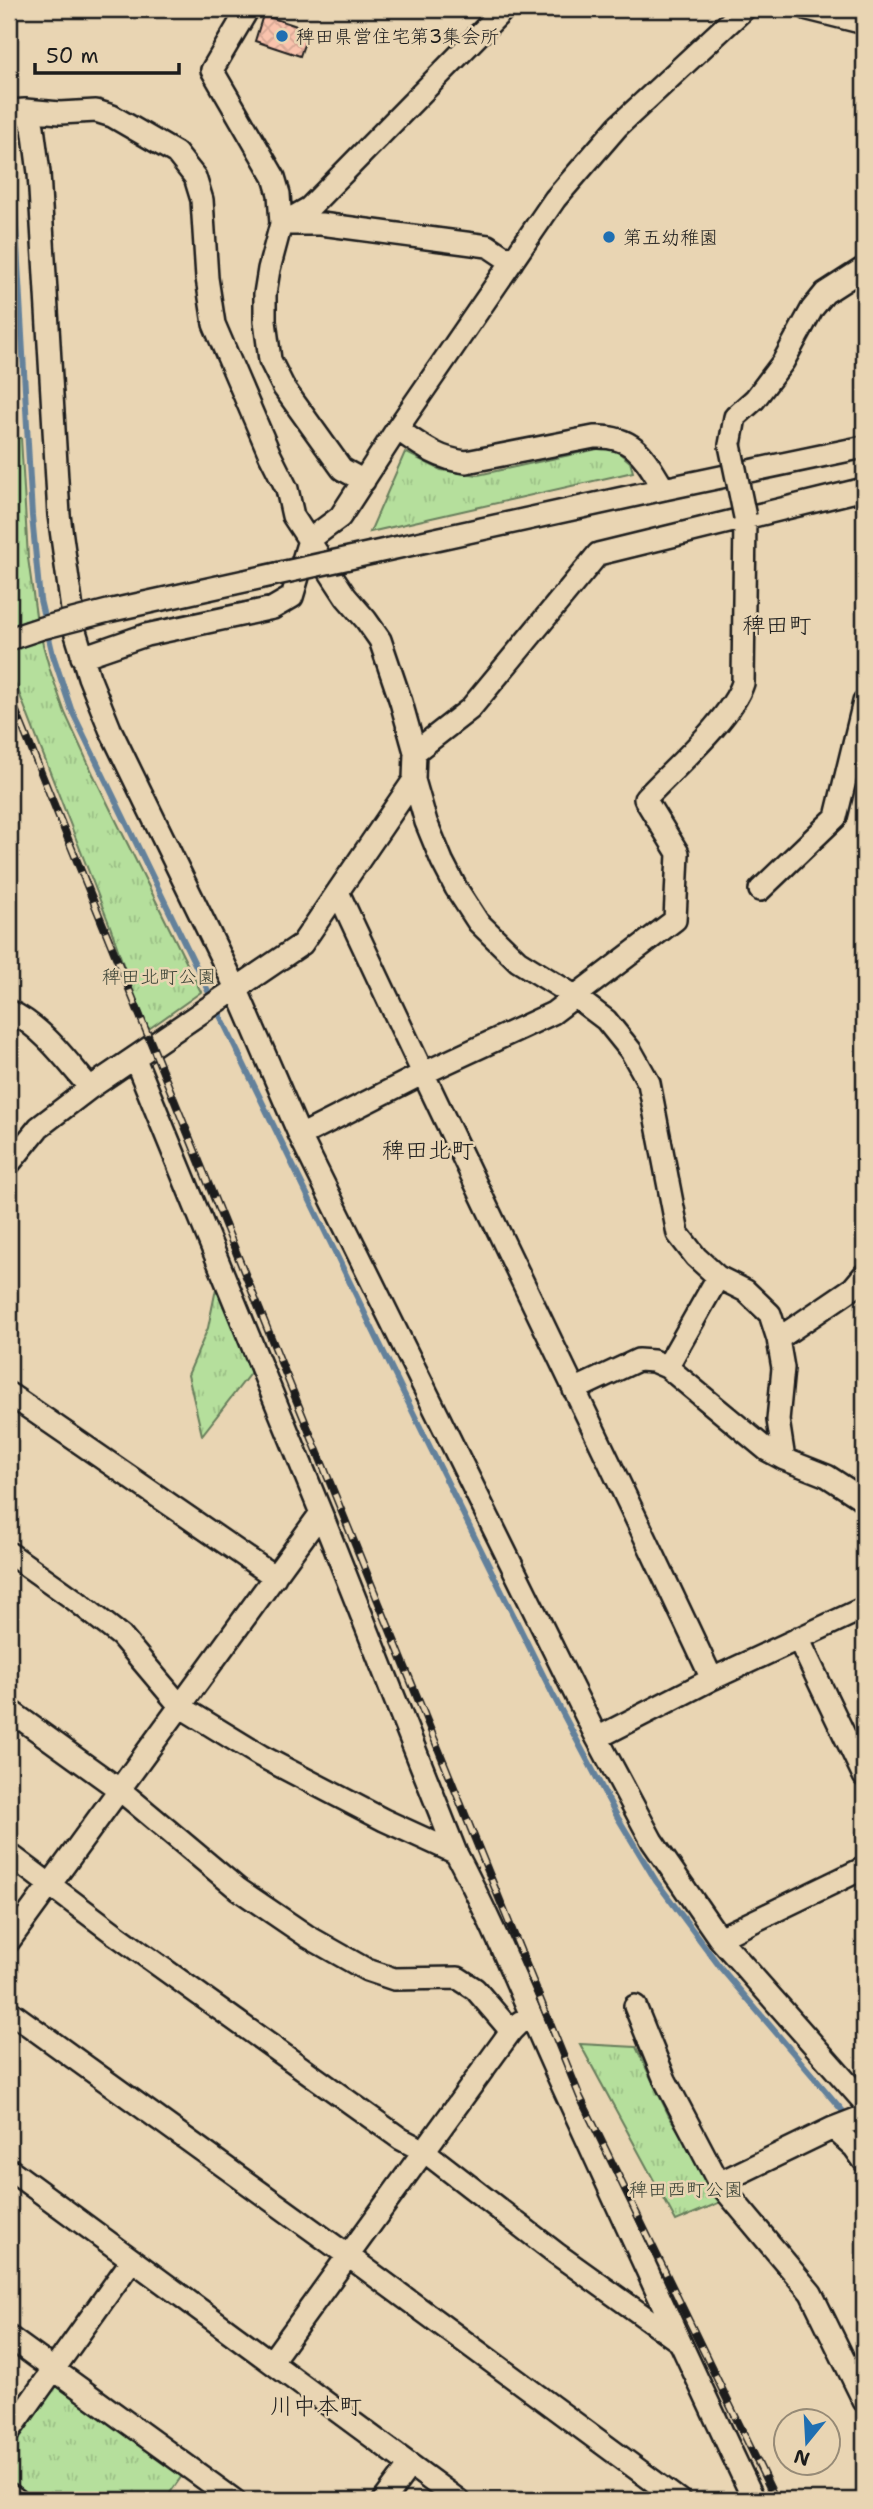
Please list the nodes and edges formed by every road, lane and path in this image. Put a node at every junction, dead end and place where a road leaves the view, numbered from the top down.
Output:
1 (248, 9) edge
2 (504, 9) edge
3 (744, 9) edge
4 (808, 9) edge
5 (864, 23) edge
6 (17, 111) edge
7 (281, 225) junction
8 (512, 262) junction
9 (864, 268) edge
10 (397, 429) junction
11 (864, 447) edge
12 (364, 481) junction
13 (664, 489) junction
14 (864, 489) edge
15 (745, 517) junction
16 (309, 540) junction
17 (9, 639) edge
18 (82, 657) junction
19 (864, 702) edge
20 (415, 752) junction
21 (414, 780) junction
22 (760, 890) dead end
23 (338, 892) junction
24 (231, 992) junction
25 (573, 995) junction
26 (9, 1011) edge
27 (135, 1059) junction
28 (422, 1074) junction
29 (90, 1088) junction
30 (300, 1136) junction
31 (9, 1164) edge
32 (864, 1275) edge
33 (718, 1277) junction
34 (778, 1339) junction
35 (667, 1367) junction
36 (574, 1390) junction
37 (9, 1394) edge
38 (785, 1459) junction
39 (864, 1500) edge
40 (321, 1513) junction
41 (9, 1553) edge
42 (275, 1577) junction
43 (864, 1608) edge
44 (798, 1638) junction
45 (712, 1679) junction
46 (181, 1707) junction
47 (9, 1710) edge
48 (597, 1738) junction
49 (864, 1776) edge
50 (120, 1790) junction
51 (456, 1853) junction
52 (9, 1854) edge
53 (864, 1868) edge
54 (51, 1884) junction
55 (719, 1938) junction
56 (9, 1941) edge
57 (635, 2006) dead end
58 (9, 2011) edge
59 (529, 2012) junction
60 (511, 2031) junction
61 (864, 2102) edge
62 (864, 2116) edge
63 (837, 2127) junction
64 (424, 2151) junction
65 (864, 2161) edge
66 (9, 2169) edge
67 (719, 2183) junction
68 (347, 2255) junction
69 (132, 2260) junction
70 (9, 2337) edge
71 (679, 2341) junction
72 (271, 2362) junction
73 (52, 2368) junction
74 (864, 2401) edge
75 (9, 2432) edge
76 (410, 2465) junction
77 (9, 2494) edge
78 (17, 2500) edge
79 (234, 2500) edge
80 (384, 2500) edge
81 (458, 2500) edge
82 (679, 2500) edge
83 (754, 2500) edge

1 - 7 street
2 - 7 street
3 - 8 street
4 - 5 street
6 - 16 street
6 - 18 street
7 - 8 street
7 - 12 street
8 - 10 street
9 - 15 street, bridge
10 - 12 street
10 - 13 street
11 - 13 street
12 - 16 street
13 - 17 street, bridge
14 - 15 street
15 - 20 street
15 - 25 street
16 - 18 street
16 - 20 street
18 - 24 street
19 - 22 street
20 - 21 street
21 - 23 street
21 - 25 street
23 - 24 street
23 - 28 street
24 - 27 street
24 - 30 street
25 - 28 street
25 - 33 street
26 - 29 street
27 - 29 street
27 - 40 street
28 - 30 street
28 - 36 street
29 - 31 street
30 - 48 street
32 - 34 street
33 - 34 street
33 - 35 street
34 - 38 street
35 - 36 street
35 - 38 street
36 - 45 street
37 - 42 street
38 - 39 street
40 - 42 street
40 - 51 street
41 - 46 street
42 - 46 street
43 - 44 street
44 - 45 street
44 - 49 street
45 - 48 street
46 - 50 street
46 - 51 street
47 - 50 street
48 - 55 street
50 - 54 street
50 - 60 street
51 - 59 street
52 - 54 street
53 - 55 street
54 - 56 street
54 - 64 street
55 - 61 street
57 - 67 street
58 - 68 street
59 - 60 street
59 - 71 street
60 - 64 street
62 - 63 street
63 - 65 street
63 - 67 street
64 - 68 street
64 - 71 street
66 - 69 street
67 - 74 street
68 - 72 street
68 - 82 street
69 - 72 street
69 - 73 street
70 - 73 street
71 - 83 street
72 - 76 street
73 - 75 street
73 - 79 street
76 - 80 street
76 - 81 street
77 - 78 street

